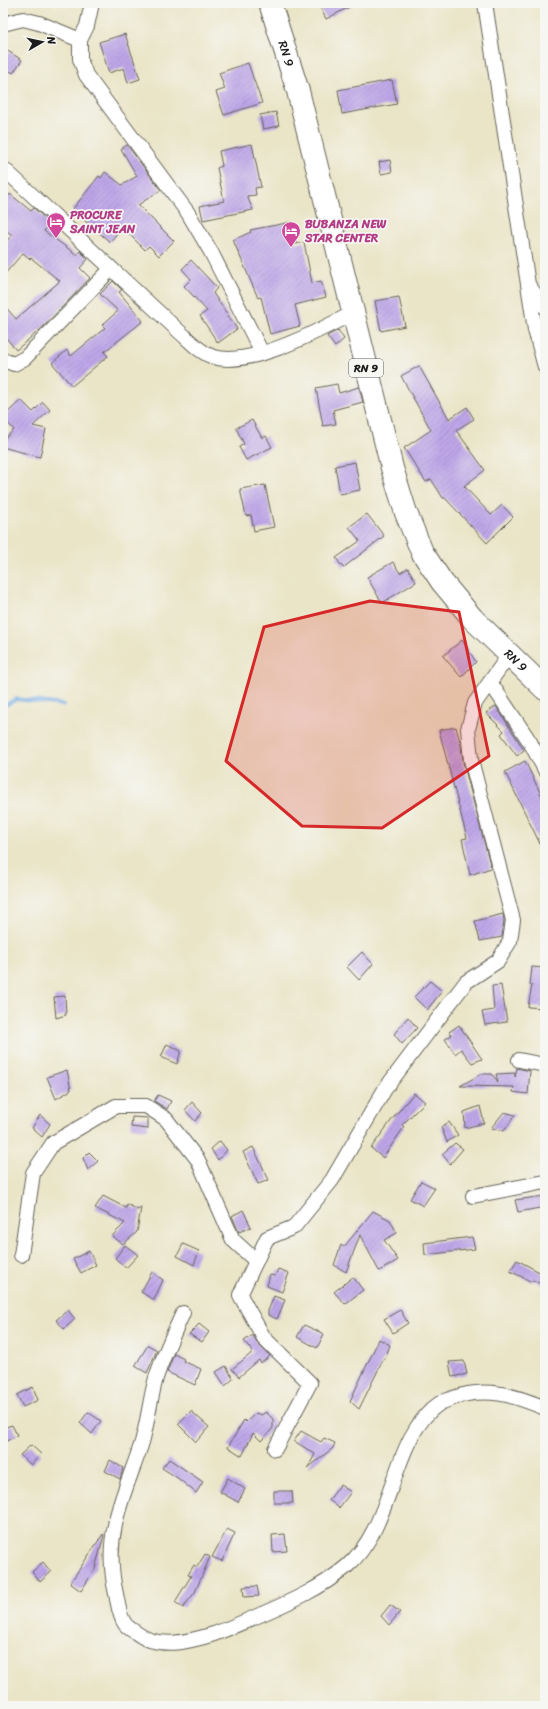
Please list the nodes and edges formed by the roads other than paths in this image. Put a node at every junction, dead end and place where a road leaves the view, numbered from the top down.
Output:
1 (92, 3) edge
2 (270, 3) edge
3 (485, 3) edge
4 (3, 24) edge
5 (80, 40) junction
6 (3, 168) edge
7 (112, 269) junction
8 (528, 284) junction
9 (545, 307) edge
10 (353, 313) junction
11 (262, 353) junction
12 (3, 360) edge
13 (545, 367) edge
14 (509, 655) junction
15 (490, 682) junction
16 (545, 689) edge
17 (545, 770) edge
18 (519, 1060) dead end
19 (545, 1065) edge
20 (545, 1182) edge
21 (473, 1196) dead end
22 (21, 1255) dead end
23 (256, 1261) junction
24 (183, 1313) dead end
25 (545, 1408) edge
26 (275, 1449) dead end

1 - 5 street
2 - 10 main road, RN 9 / RN 9
3 - 8 street
4 - 5 street
5 - 11 street
6 - 7 street
7 - 11 street
7 - 12 street
8 - 9 street
8 - 13 street
10 - 11 street
10 - 14 main road, RN 9 / RN 9
14 - 15 street
14 - 16 main road, RN 9 / RN 9
15 - 17 street
15 - 23 street
18 - 19 street
20 - 21 street
22 - 23 street
23 - 26 street
24 - 25 street

